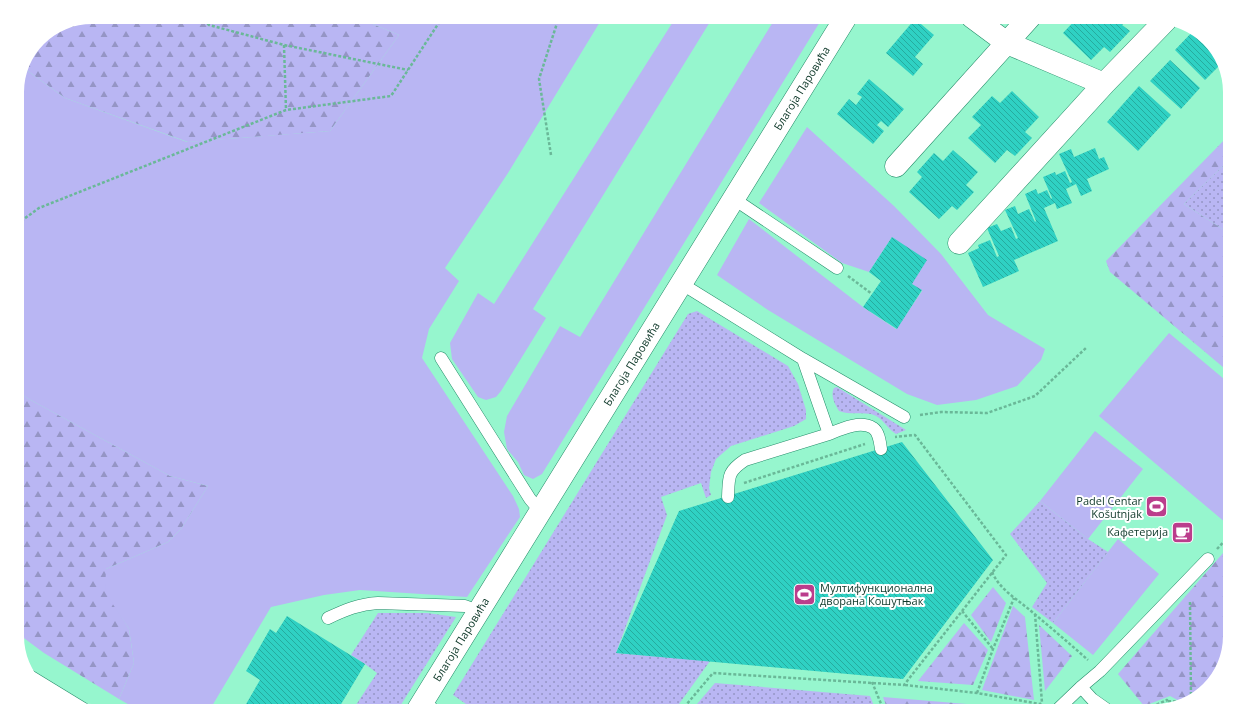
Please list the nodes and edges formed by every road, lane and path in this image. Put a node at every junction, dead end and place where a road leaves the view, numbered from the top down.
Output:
1 (209, 24) edge
2 (438, 24) edge
3 (557, 24) edge
4 (842, 24) edge
5 (981, 24) edge
6 (1024, 24) edge
7 (1161, 25) edge
8 (1007, 43) junction
9 (284, 45) junction
10 (408, 70) junction
11 (1104, 84) junction
12 (286, 110) junction
13 (551, 155) dead end
14 (896, 166) dead end
15 (734, 199) junction
16 (24, 219) edge
17 (959, 242) dead end
18 (837, 268) joint
19 (682, 284) junction
20 (872, 294) dead end
21 (1087, 348) dead end
22 (441, 358) dead end
23 (803, 359) junction
24 (904, 417) joint
25 (829, 434) junction
26 (880, 444) junction
27 (728, 493) joint
28 (541, 512) junction
29 (1208, 559) dead end
30 (992, 572) junction
31 (1190, 578) junction
32 (1014, 598) junction
33 (962, 610) junction
34 (478, 612) junction
35 (1035, 614) junction
36 (328, 618) dead end
37 (941, 628) dead end
38 (945, 632) junction
39 (992, 648) junction
40 (1079, 652) dead end
41 (872, 682) junction
42 (904, 684) junction
43 (46, 686) edge
44 (1081, 687) junction
45 (977, 693) junction
46 (1189, 695) edge
47 (1167, 700) joint
48 (70, 701) edge
49 (1176, 701) edge
50 (1160, 703) edge
51 (427, 704) edge
52 (687, 704) edge
53 (881, 704) edge
54 (1065, 704) edge
55 (1099, 704) edge

1 - 9 path
2 - 10 path
3 - 13 path
4 - 15 main road, Благоја Паровића
5 - 8 main road
6 - 8 main road
7 - 11 main road
8 - 11 main road
8 - 14 main road
9 - 10 path
9 - 12 path
10 - 12 path
11 - 17 main road
12 - 16 path
15 - 18 lane
15 - 19 main road, Благоја Паровића
18 - 20 path
19 - 23 lane
19 - 28 main road, Благоја Паровића
21 - 24 path
22 - 28 lane
23 - 24 lane
23 - 25 lane
25 - 26 lane
25 - 27 lane
26 - 27 path
26 - 30 path
28 - 34 main road, Благоја Паровића
29 - 31 lane
30 - 32 path
30 - 33 path
31 - 44 lane
31 - 46 path
32 - 35 path
32 - 39 path
33 - 38 path
33 - 39 path
34 - 36 lane
34 - 51 main road, Благоја Паровића
35 - 40 path
35 - 45 path
37 - 38 path
38 - 42 path
39 - 45 path
41 - 42 path
41 - 52 path
41 - 53 path
42 - 45 path
43 - 48 lane
44 - 54 lane
44 - 55 lane
47 - 49 path
47 - 50 path

